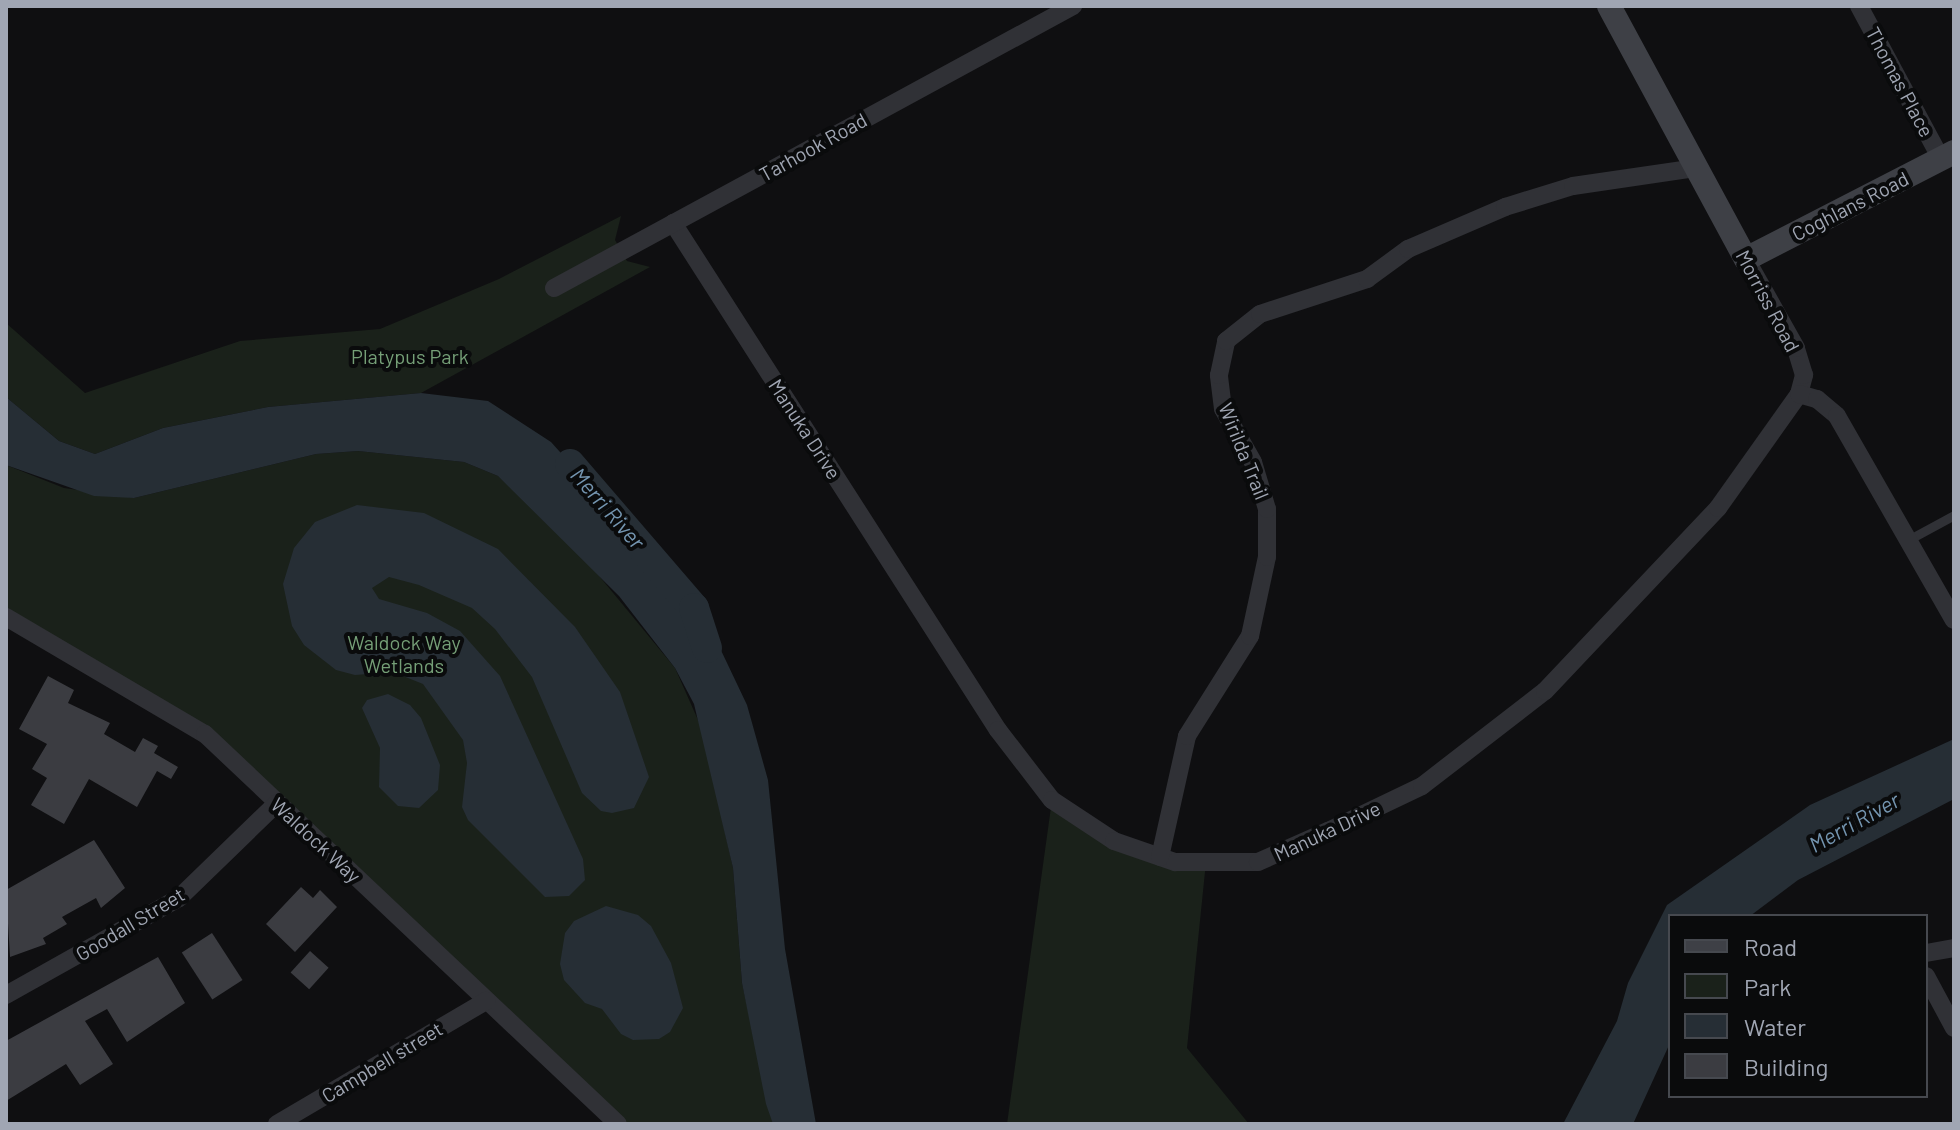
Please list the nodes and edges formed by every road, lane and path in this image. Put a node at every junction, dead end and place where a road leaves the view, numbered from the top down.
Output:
1 (1073, 6) edge
2 (1609, 6) edge
3 (1859, 6) edge
4 (1948, 156) edge
5 (1697, 168) junction
6 (673, 223) junction
7 (1746, 259) junction
8 (554, 288) dead end
9 (1799, 394) junction
10 (1954, 515) edge
11 (1908, 540) junction
12 (6, 617) edge
13 (1954, 620) edge
14 (277, 803) junction
15 (1160, 857) junction
16 (1954, 948) edge
17 (1928, 953) edge
18 (1928, 980) edge
19 (6, 995) edge
20 (486, 1001) junction
21 (1954, 1028) edge
22 (277, 1124) edge
23 (618, 1124) edge

1 - 6 street, Tarhook Road
2 - 5 street, Morriss Road
3 - 4 street, Thomas Place
4 - 7 street, Coghlans Road
5 - 7 street, Morriss Road
5 - 15 street, Wirilda Trail
6 - 8 street, Tarhook Road
6 - 15 street, Manuka Drive
7 - 9 street, Morriss Road
9 - 11 street
9 - 15 street, Manuka Drive
10 - 11 lane
11 - 13 street
12 - 14 street, Waldock Way
14 - 19 street, Goodall Street
14 - 20 street, Waldock Way
16 - 17 street
18 - 21 street
20 - 22 street, Campbell street
20 - 23 street, Waldock Way

